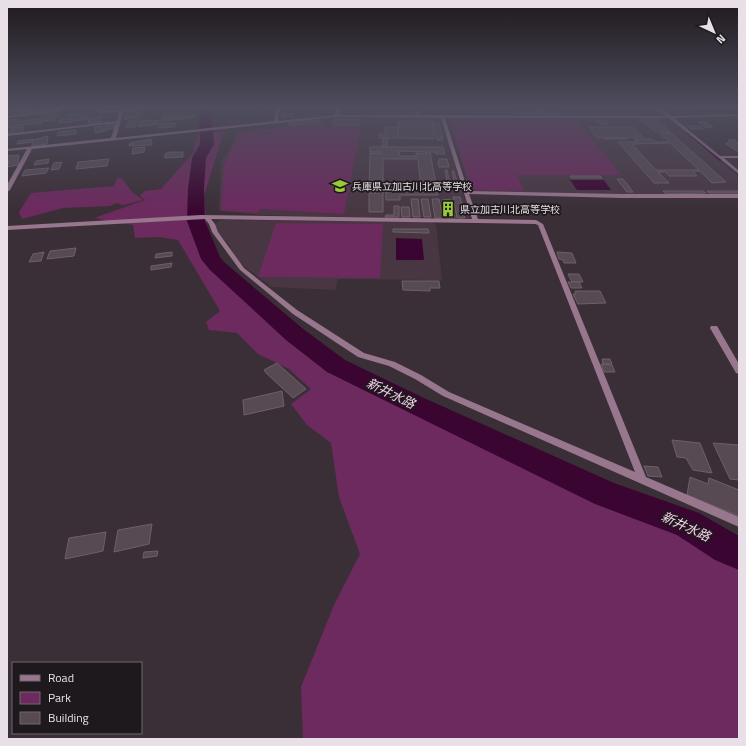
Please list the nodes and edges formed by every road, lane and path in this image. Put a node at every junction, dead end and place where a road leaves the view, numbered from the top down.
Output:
1 (87, 142) edge
2 (451, 142) edge
3 (701, 142) edge
4 (30, 148) junction
5 (7, 150) edge
6 (739, 156) edge
7 (720, 157) junction
8 (739, 173) edge
9 (7, 190) edge
10 (466, 192) junction
11 (739, 196) edge
12 (207, 218) junction
13 (475, 220) junction
14 (7, 228) edge
15 (714, 328) dead end
16 (739, 371) edge
17 (642, 478) junction
18 (739, 522) edge

1 - 4 street
2 - 10 street
3 - 7 street
4 - 5 street
4 - 9 street
6 - 7 street
7 - 8 street
10 - 11 street
10 - 13 street
12 - 13 street
12 - 14 street
12 - 17 street
13 - 17 street
15 - 16 street
17 - 18 street

